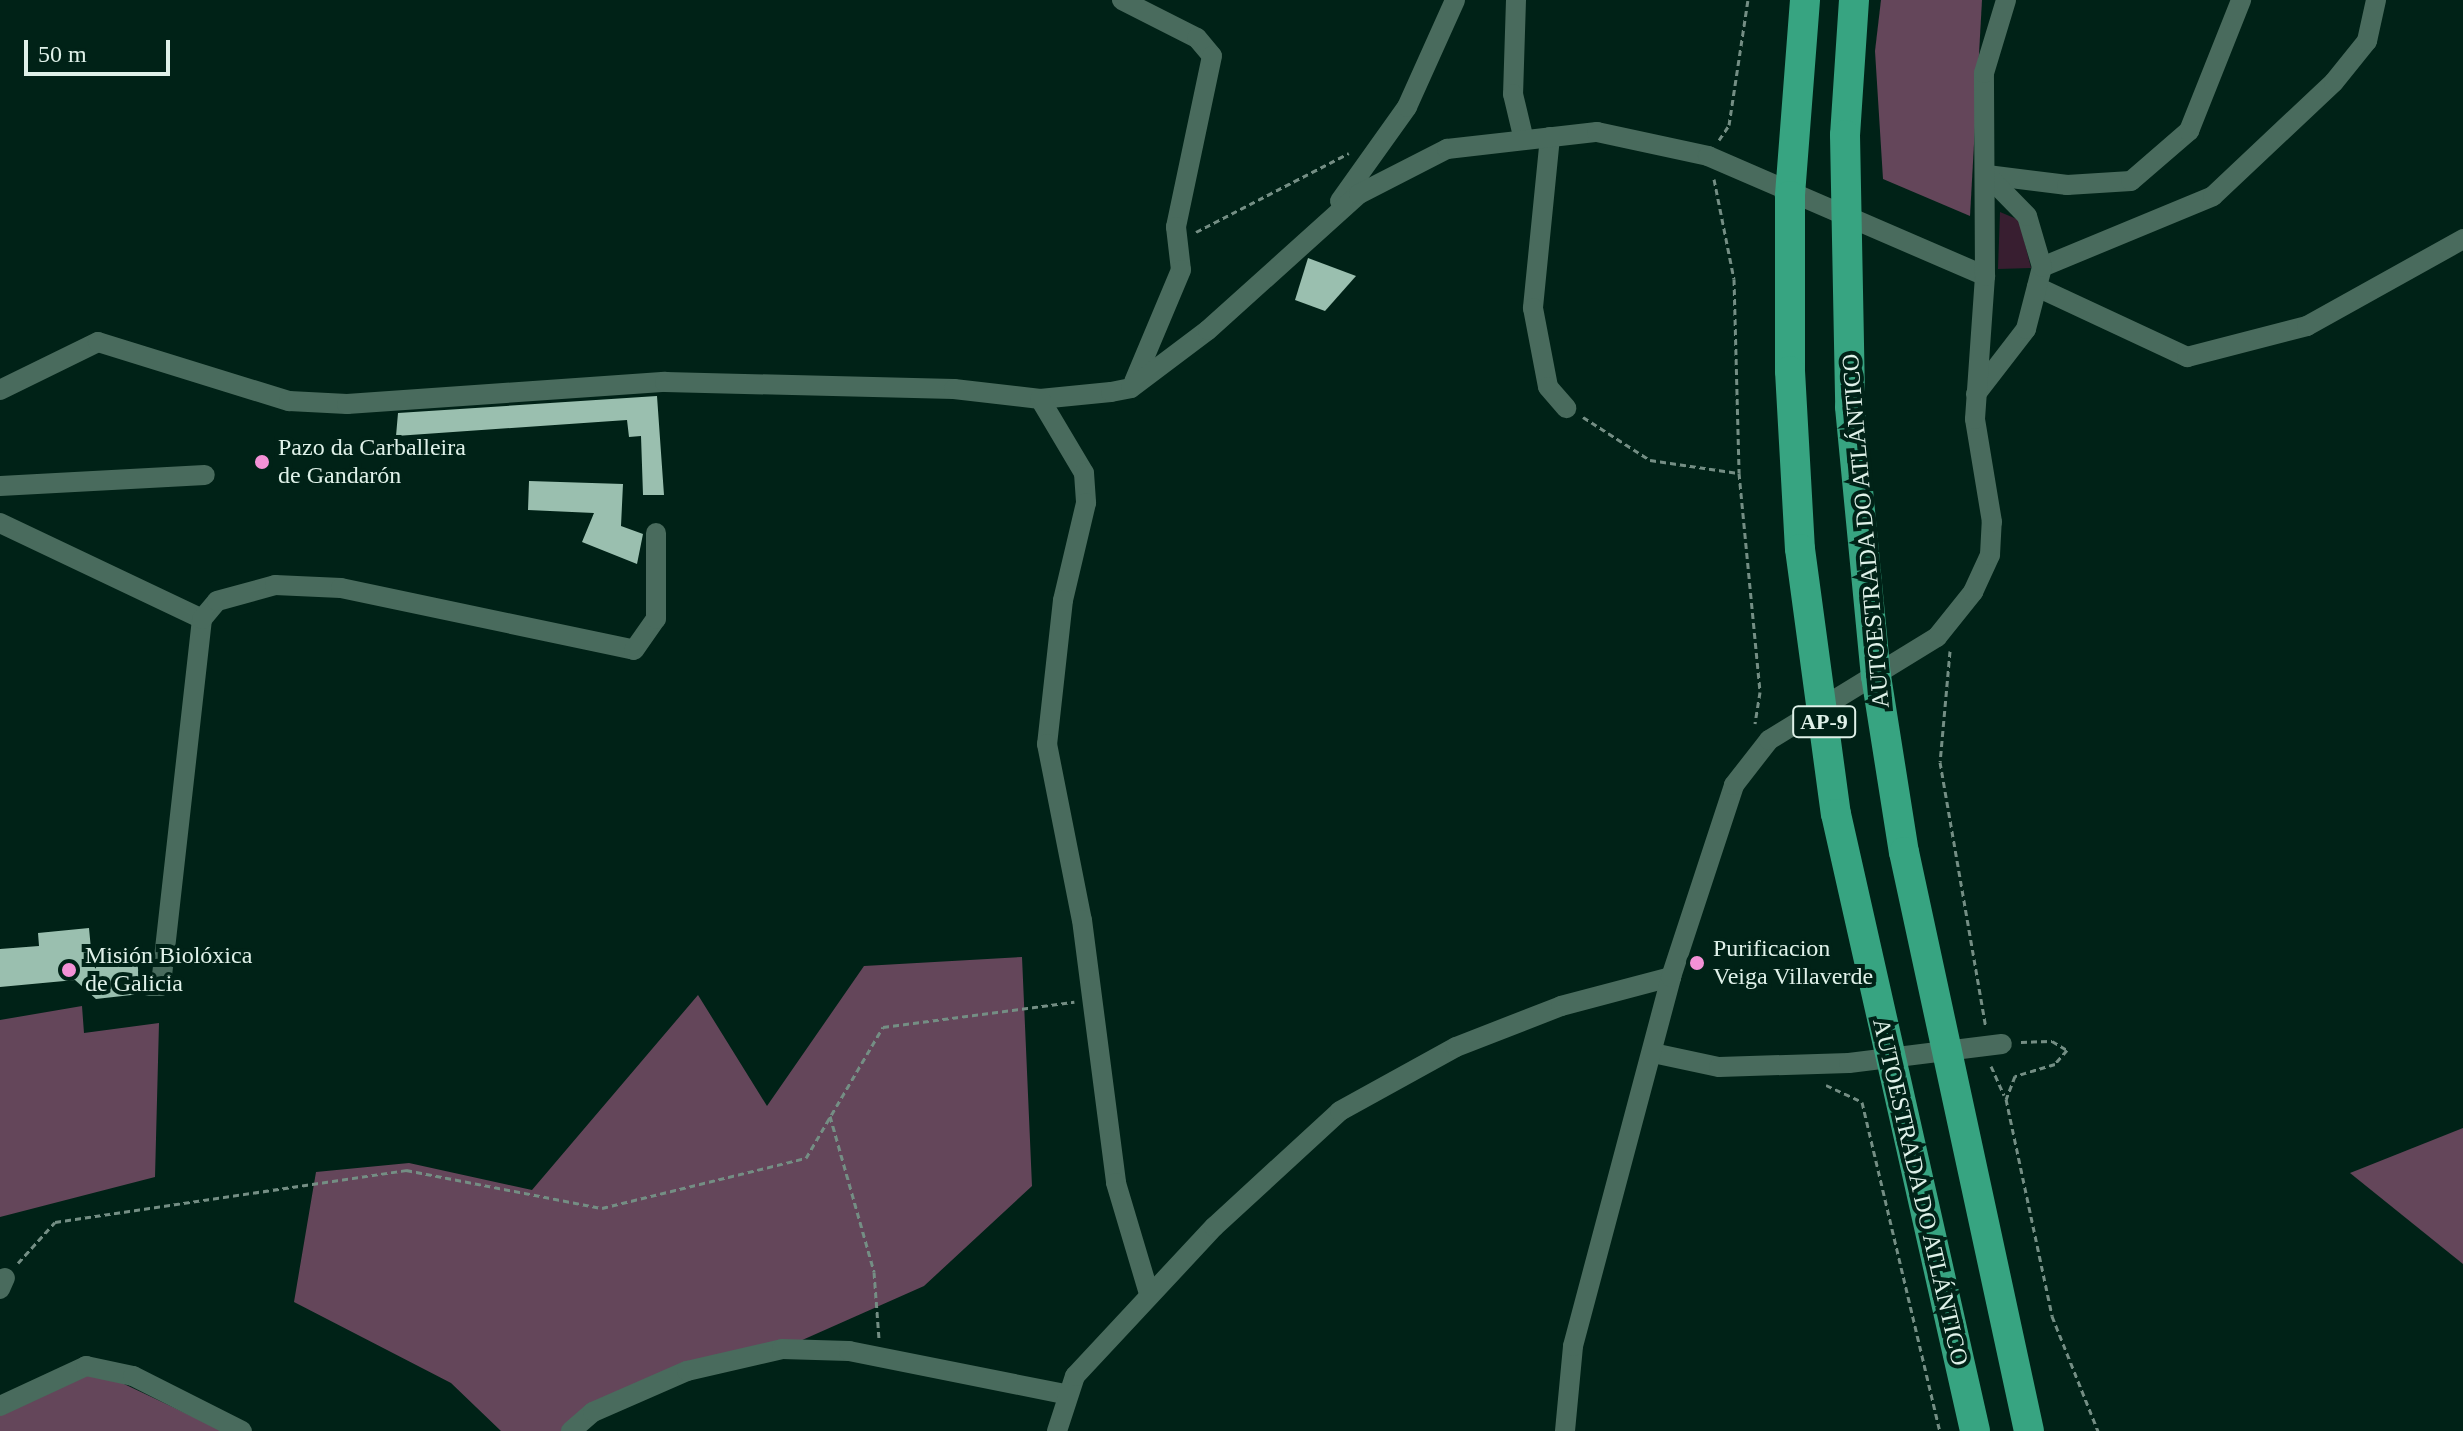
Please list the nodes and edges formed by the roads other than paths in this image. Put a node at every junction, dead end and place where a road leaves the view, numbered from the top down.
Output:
1 (1122, 0) edge
2 (1455, 0) edge
3 (1516, 0) edge
4 (1805, 0) edge
5 (1854, 0) edge
6 (2006, 0) edge
7 (2241, 0) edge
8 (2376, 0) edge
9 (1550, 137) junction
10 (1524, 140) junction
11 (1987, 175) junction
12 (1322, 228) junction
13 (2463, 239) edge
14 (1985, 276) junction
15 (2039, 277) junction
16 (1131, 388) junction
17 (0, 390) edge
18 (1976, 394) junction
19 (1040, 399) junction
20 (1566, 408) road end
21 (205, 475) dead end
22 (0, 486) edge
23 (0, 523) edge
24 (656, 533) dead end
25 (202, 619) junction
26 (1671, 977) junction
27 (149, 986) dead end
28 (1993, 1044) road end
29 (1653, 1053) junction
30 (1149, 1294) junction
31 (1064, 1394) junction
32 (0, 1406) edge
33 (242, 1431) edge
34 (571, 1431) edge
35 (1057, 1431) edge
36 (1565, 1431) edge
37 (1975, 1431) edge
38 (2029, 1431) edge

1 - 16 street
2 - 12 street
3 - 10 street
4 - 37 highway, AUTOESTRADA DO ATLÁNTICO / AP-9
5 - 38 highway, AUTOESTRADA DO ATLÁNTICO / AP-9
6 - 11 street
7 - 11 street
8 - 15 street
9 - 10 street
9 - 14 street
9 - 20 street
10 - 12 street
11 - 14 street
11 - 15 street
12 - 16 street
13 - 15 street
14 - 18 street
15 - 18 street
16 - 19 street
17 - 19 street
18 - 26 street
19 - 30 street
21 - 22 street
23 - 25 street
24 - 25 street
25 - 27 street
26 - 29 street
26 - 30 street
28 - 29 street
29 - 36 street
30 - 31 street
31 - 34 street
31 - 35 street
32 - 33 street

